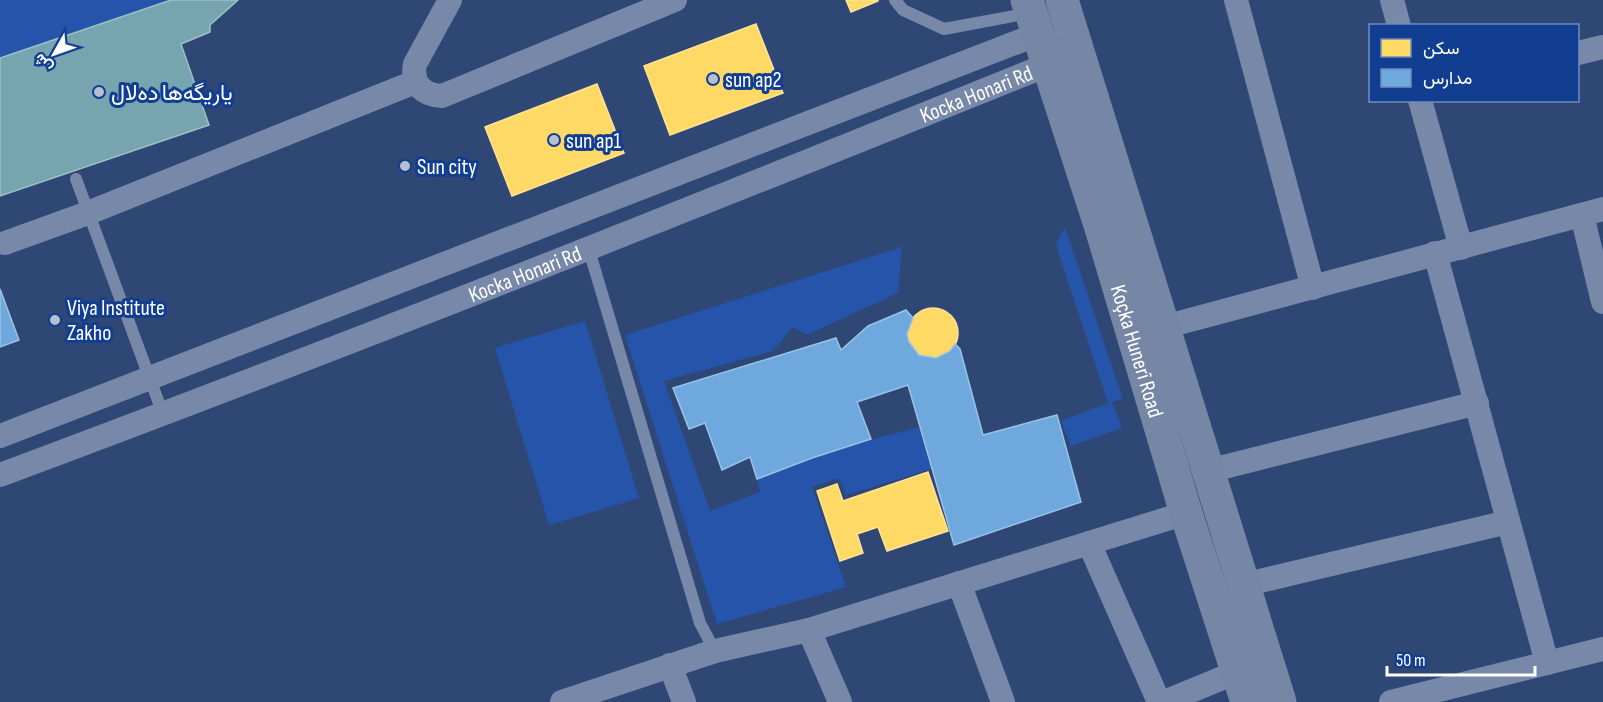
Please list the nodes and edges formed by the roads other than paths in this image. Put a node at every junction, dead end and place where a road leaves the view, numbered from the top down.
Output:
1 (450, 0) edge
2 (675, 0) edge
3 (895, 0) edge
4 (1062, 0) edge
5 (1236, 0) edge
6 (1392, 0) edge
7 (1032, 16) edge
8 (1398, 24) edge
9 (1603, 47) edge
10 (1579, 53) edge
11 (1047, 65) junction
12 (415, 82) junction
13 (1421, 102) edge
14 (723, 156) junction
15 (76, 179) dead end
16 (735, 191) junction
17 (1593, 212) edge
18 (88, 213) junction
19 (4, 243) dead end
20 (1461, 248) junction
21 (588, 249) junction
22 (1435, 253) junction
23 (1313, 288) junction
24 (1603, 302) edge
25 (1164, 327) junction
26 (150, 377) junction
27 (1477, 403) junction
28 (163, 414) junction
29 (0, 436) edge
30 (1208, 471) junction
31 (0, 475) edge
32 (1186, 513) junction
33 (1508, 522) junction
34 (1089, 543) junction
35 (959, 583) junction
36 (1243, 585) junction
37 (809, 630) junction
38 (1603, 649) edge
39 (716, 651) junction
40 (1547, 663) junction
41 (670, 665) junction
42 (1242, 687) edge
43 (562, 702) edge
44 (684, 702) edge
45 (840, 702) edge
46 (1003, 702) edge
47 (1159, 702) edge
48 (1164, 702) edge
49 (1280, 702) edge
50 (1390, 702) edge

1 - 12 street
2 - 12 street
3 - 7 lane
4 - 25 main road
5 - 23 street
6 - 8 street
7 - 11 main road, Koçka Hunerî Road
7 - 14 street, Kocka Honari Rd
9 - 10 street
11 - 16 street, Kocka Honari Rd
11 - 32 main road, Koçka Hunerî Road
12 - 18 street
13 - 20 street
14 - 16 street
14 - 26 street, Kocka Honari Rd
15 - 18 lane
16 - 21 street, Kocka Honari Rd
17 - 20 street
17 - 24 street
18 - 19 street
18 - 26 lane
20 - 22 street
21 - 28 street, Kocka Honari Rd
21 - 39 lane
22 - 23 street
22 - 27 street
23 - 25 street
25 - 30 main road
26 - 28 lane
26 - 29 street, Kocka Honari Rd
27 - 30 street
27 - 33 street
28 - 31 street, Kocka Honari Rd
30 - 36 main road
32 - 34 street
32 - 42 main road, Koçka Hunerî Road
33 - 36 street
33 - 40 street
34 - 35 street
34 - 47 street
35 - 37 street
35 - 46 street
36 - 49 main road
37 - 39 street
37 - 45 street
38 - 40 street
39 - 41 street
40 - 50 street
41 - 43 street
41 - 44 street
42 - 48 street

